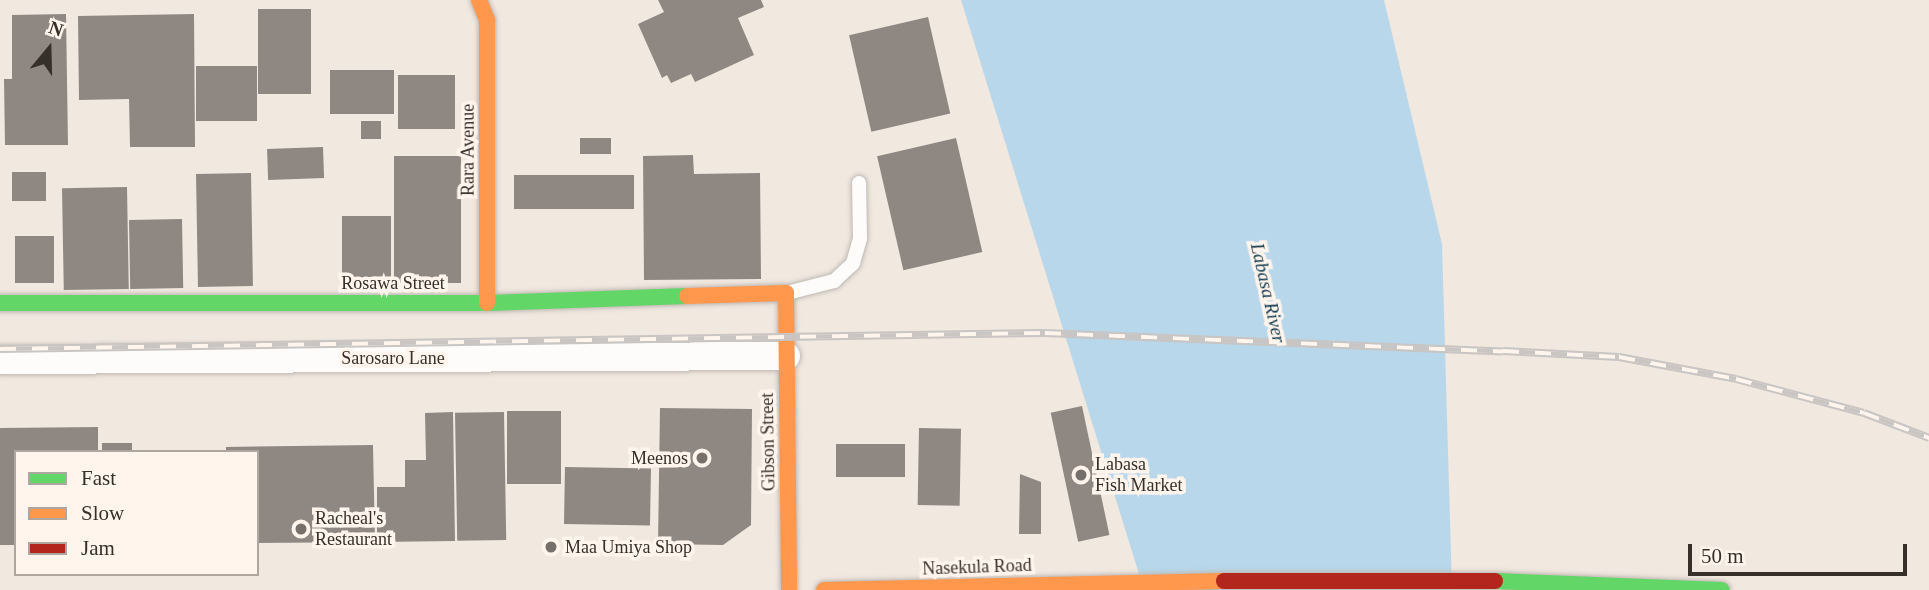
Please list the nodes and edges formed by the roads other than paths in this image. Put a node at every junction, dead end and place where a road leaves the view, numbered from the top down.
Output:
1 (479, 0) edge
2 (859, 183) dead end
3 (786, 293) junction
4 (0, 303) edge
5 (486, 303) junction
6 (786, 356) junction
7 (0, 360) edge
8 (1548, 587) edge
9 (789, 590) edge
10 (824, 590) edge
11 (1723, 590) edge

1 - 5 street, Rara Avenue
2 - 3 lane
3 - 5 street, Rosawa Street
3 - 6 street, Gibson Street
4 - 5 street, Rosawa Street
6 - 7 street, Sarosaro Lane
6 - 9 street, Gibson Street
8 - 10 street, Nasekula Road
8 - 11 street, Nasekula Road

